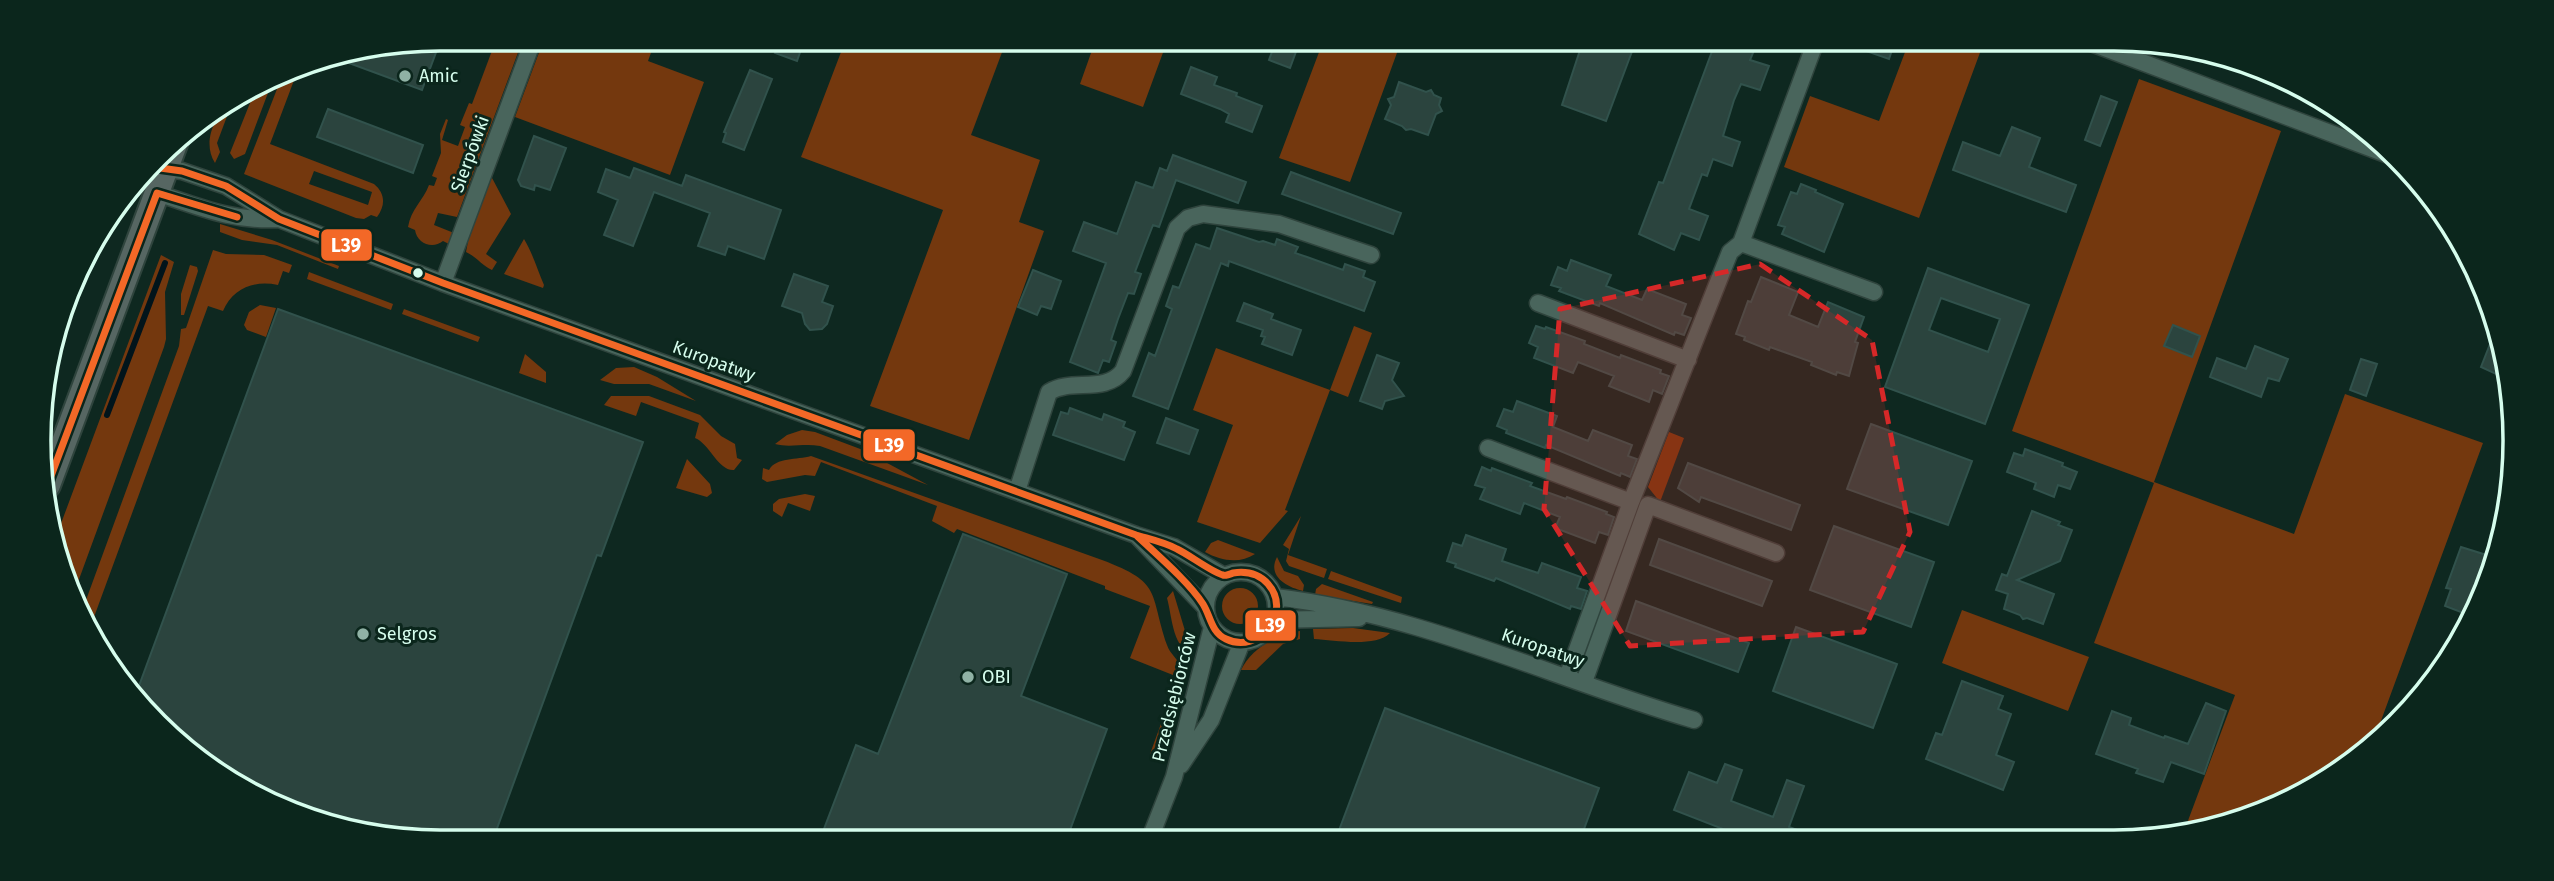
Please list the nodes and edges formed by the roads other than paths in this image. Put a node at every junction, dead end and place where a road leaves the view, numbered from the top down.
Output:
1 (529, 51) edge
2 (1812, 51) edge
3 (2113, 51) edge
4 (2372, 149) edge
5 (162, 168) edge
6 (149, 188) edge
7 (279, 219) junction
8 (1741, 243) junction
9 (1371, 255) dead end
10 (443, 283) junction
11 (1874, 292) dead end
12 (1538, 303) dead end
13 (1688, 360) junction
14 (1488, 448) dead end
15 (52, 472) edge
16 (1017, 491) junction
17 (1631, 502) junction
18 (1136, 535) junction
19 (1776, 553) dead end
20 (1224, 576) junction
21 (1275, 597) junction
22 (1204, 606) junction
23 (1377, 617) junction
24 (1274, 620) junction
25 (1212, 627) junction
26 (1242, 642) junction
27 (1567, 677) junction
28 (1584, 682) junction
29 (1695, 720) dead end
30 (1174, 777) junction
31 (1153, 830) edge

1 - 10 street, Sierpówki
2 - 8 street
3 - 4 street
5 - 7 street, Kuropatwy
6 - 7 street, Kuropatwy
6 - 15 main road
7 - 10 street, Kuropatwy
8 - 11 street
8 - 13 street
9 - 16 street
10 - 16 street, Kuropatwy
12 - 13 street
13 - 17 street
14 - 17 street
16 - 18 street, Kuropatwy
17 - 27 street
18 - 20 street, Kuropatwy
18 - 22 street, Kuropatwy
19 - 28 street
20 - 21 street
20 - 22 street
21 - 23 street, Kuropatwy
21 - 24 street
22 - 25 street
23 - 24 street, Kuropatwy
23 - 27 street, Kuropatwy
24 - 26 street
25 - 26 street
25 - 30 street, Przedsiębiorców
26 - 30 street, Przedsiębiorców
27 - 28 street, Kuropatwy
28 - 29 street, Kuropatwy
30 - 31 street, Przedsiębiorców

